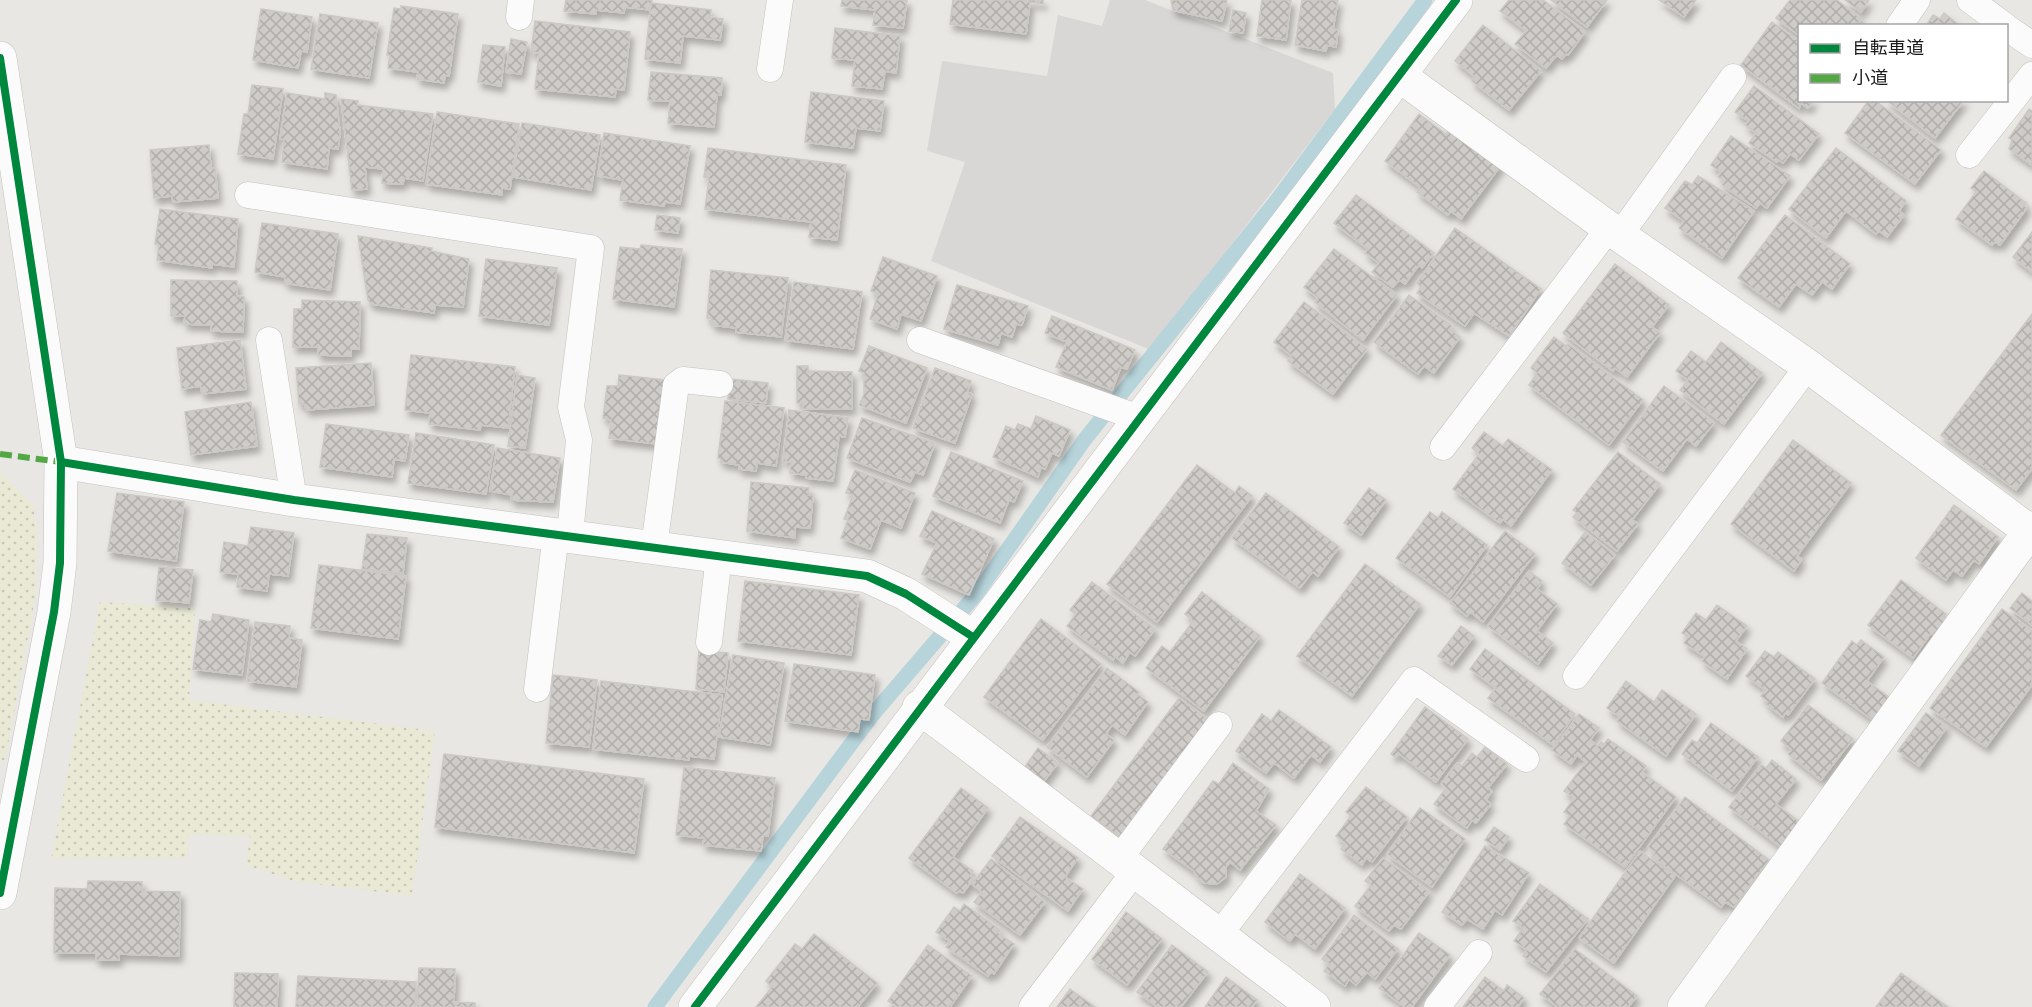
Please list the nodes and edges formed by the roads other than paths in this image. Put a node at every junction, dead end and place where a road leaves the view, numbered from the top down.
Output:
1 (780, 0) edge
2 (1456, 0) edge
3 (1917, 0) edge
4 (1970, 0) edge
5 (1900, 24) edge
6 (2003, 24) edge
7 (2008, 27) edge
8 (2032, 45) edge
9 (0, 58) edge
10 (770, 69) dead end
11 (2032, 75) edge
12 (1400, 76) junction
13 (1733, 77) dead end
14 (1970, 155) dead end
15 (248, 195) dead end
16 (1615, 232) junction
17 (269, 340) dead end
18 (920, 340) dead end
19 (1808, 366) junction
20 (720, 384) dead end
21 (1139, 418) junction
22 (1443, 447) dead end
23 (61, 462) junction
24 (294, 500) junction
25 (2031, 531) edge
26 (563, 534) junction
27 (654, 547) junction
28 (720, 556) junction
29 (973, 637) junction
30 (709, 642) dead end
31 (1576, 676) dead end
32 (537, 689) dead end
33 (919, 707) junction
34 (1219, 725) dead end
35 (1526, 759) dead end
36 (1127, 865) junction
37 (0, 893) edge
38 (1219, 935) junction
39 (1479, 952) dead end
40 (1296, 1002) edge
41 (695, 1007) edge
42 (1032, 1007) edge
43 (1437, 1007) edge
44 (1684, 1007) edge

1 - 10 lane
2 - 12 street
3 - 5 lane
4 - 6 lane
7 - 8 lane
9 - 23 street
11 - 14 lane
12 - 16 street
12 - 21 street
13 - 16 lane
15 - 26 lane
16 - 19 street
16 - 22 lane
17 - 24 lane
18 - 21 lane
19 - 25 street
19 - 31 lane
20 - 27 lane
21 - 29 street
23 - 24 street
23 - 37 street
24 - 26 street
25 - 44 street
26 - 27 street
26 - 32 lane
27 - 28 street
28 - 29 street
28 - 30 lane
29 - 33 street
33 - 36 street
33 - 41 street
34 - 36 lane
35 - 38 lane
36 - 38 street
36 - 42 lane
38 - 40 street
39 - 43 lane

